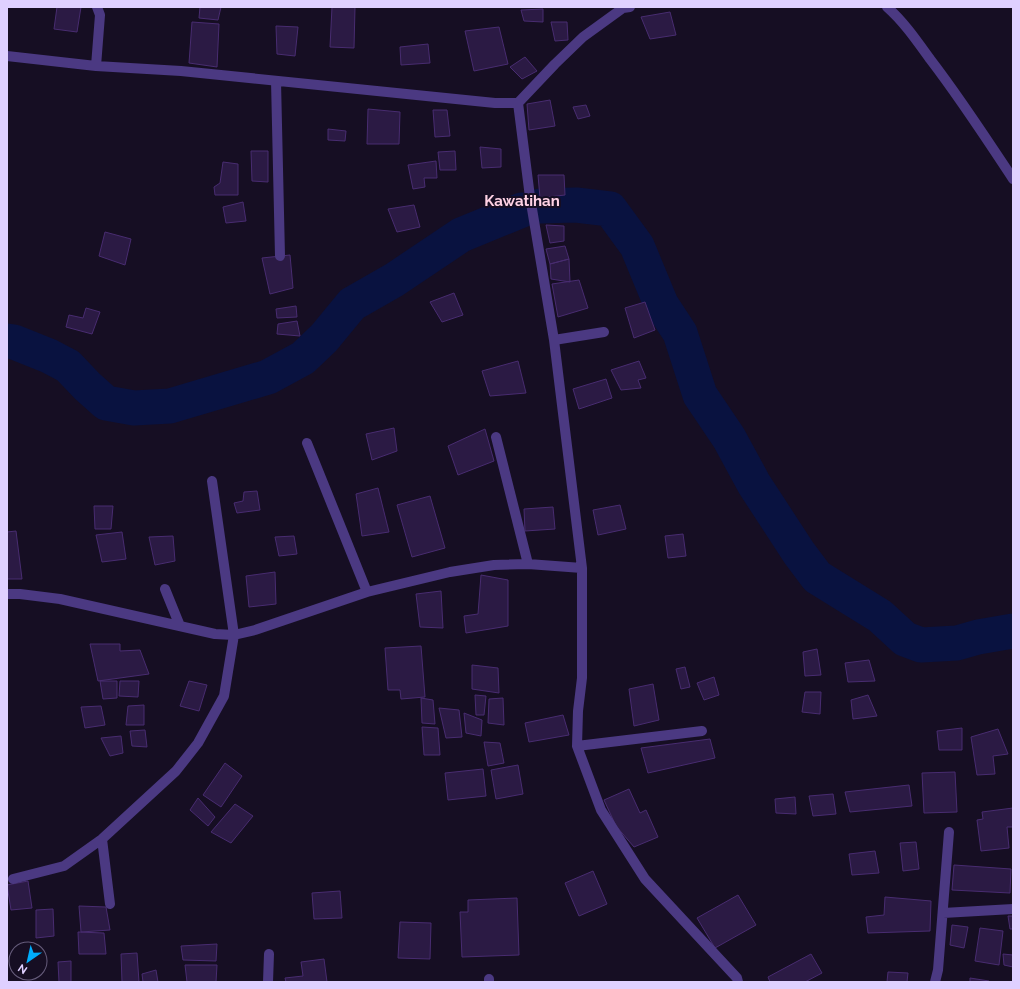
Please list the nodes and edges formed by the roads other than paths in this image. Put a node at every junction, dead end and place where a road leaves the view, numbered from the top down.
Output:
1 (97, 7) edge
2 (630, 7) edge
3 (887, 7) edge
4 (7, 56) edge
5 (96, 66) junction
6 (276, 81) junction
7 (518, 103) junction
8 (1013, 179) edge
9 (280, 256) dead end
10 (604, 332) dead end
11 (554, 340) junction
12 (496, 437) dead end
13 (307, 443) dead end
14 (212, 481) dead end
15 (528, 564) junction
16 (582, 568) junction
17 (165, 589) dead end
18 (367, 592) junction
19 (7, 594) edge
20 (180, 626) junction
21 (234, 635) junction
22 (702, 731) dead end
23 (577, 746) junction
24 (949, 832) dead end
25 (102, 839) junction
26 (13, 878) dead end
27 (110, 904) dead end
28 (1013, 909) edge
29 (943, 913) junction
30 (269, 954) dead end
31 (268, 982) edge
32 (738, 982) edge
33 (935, 982) edge

1 - 5 street
2 - 7 street
3 - 8 street
4 - 5 street
5 - 6 street
6 - 7 street
6 - 9 street
7 - 11 street
10 - 11 street
11 - 16 street
12 - 15 street
13 - 18 street
14 - 21 street
15 - 16 street
15 - 18 street
16 - 23 street
17 - 20 street
18 - 21 street
19 - 20 street
20 - 21 street
21 - 25 street
22 - 23 street
23 - 32 street
24 - 29 street
25 - 26 street
25 - 27 street
28 - 29 street
29 - 33 street
30 - 31 street

